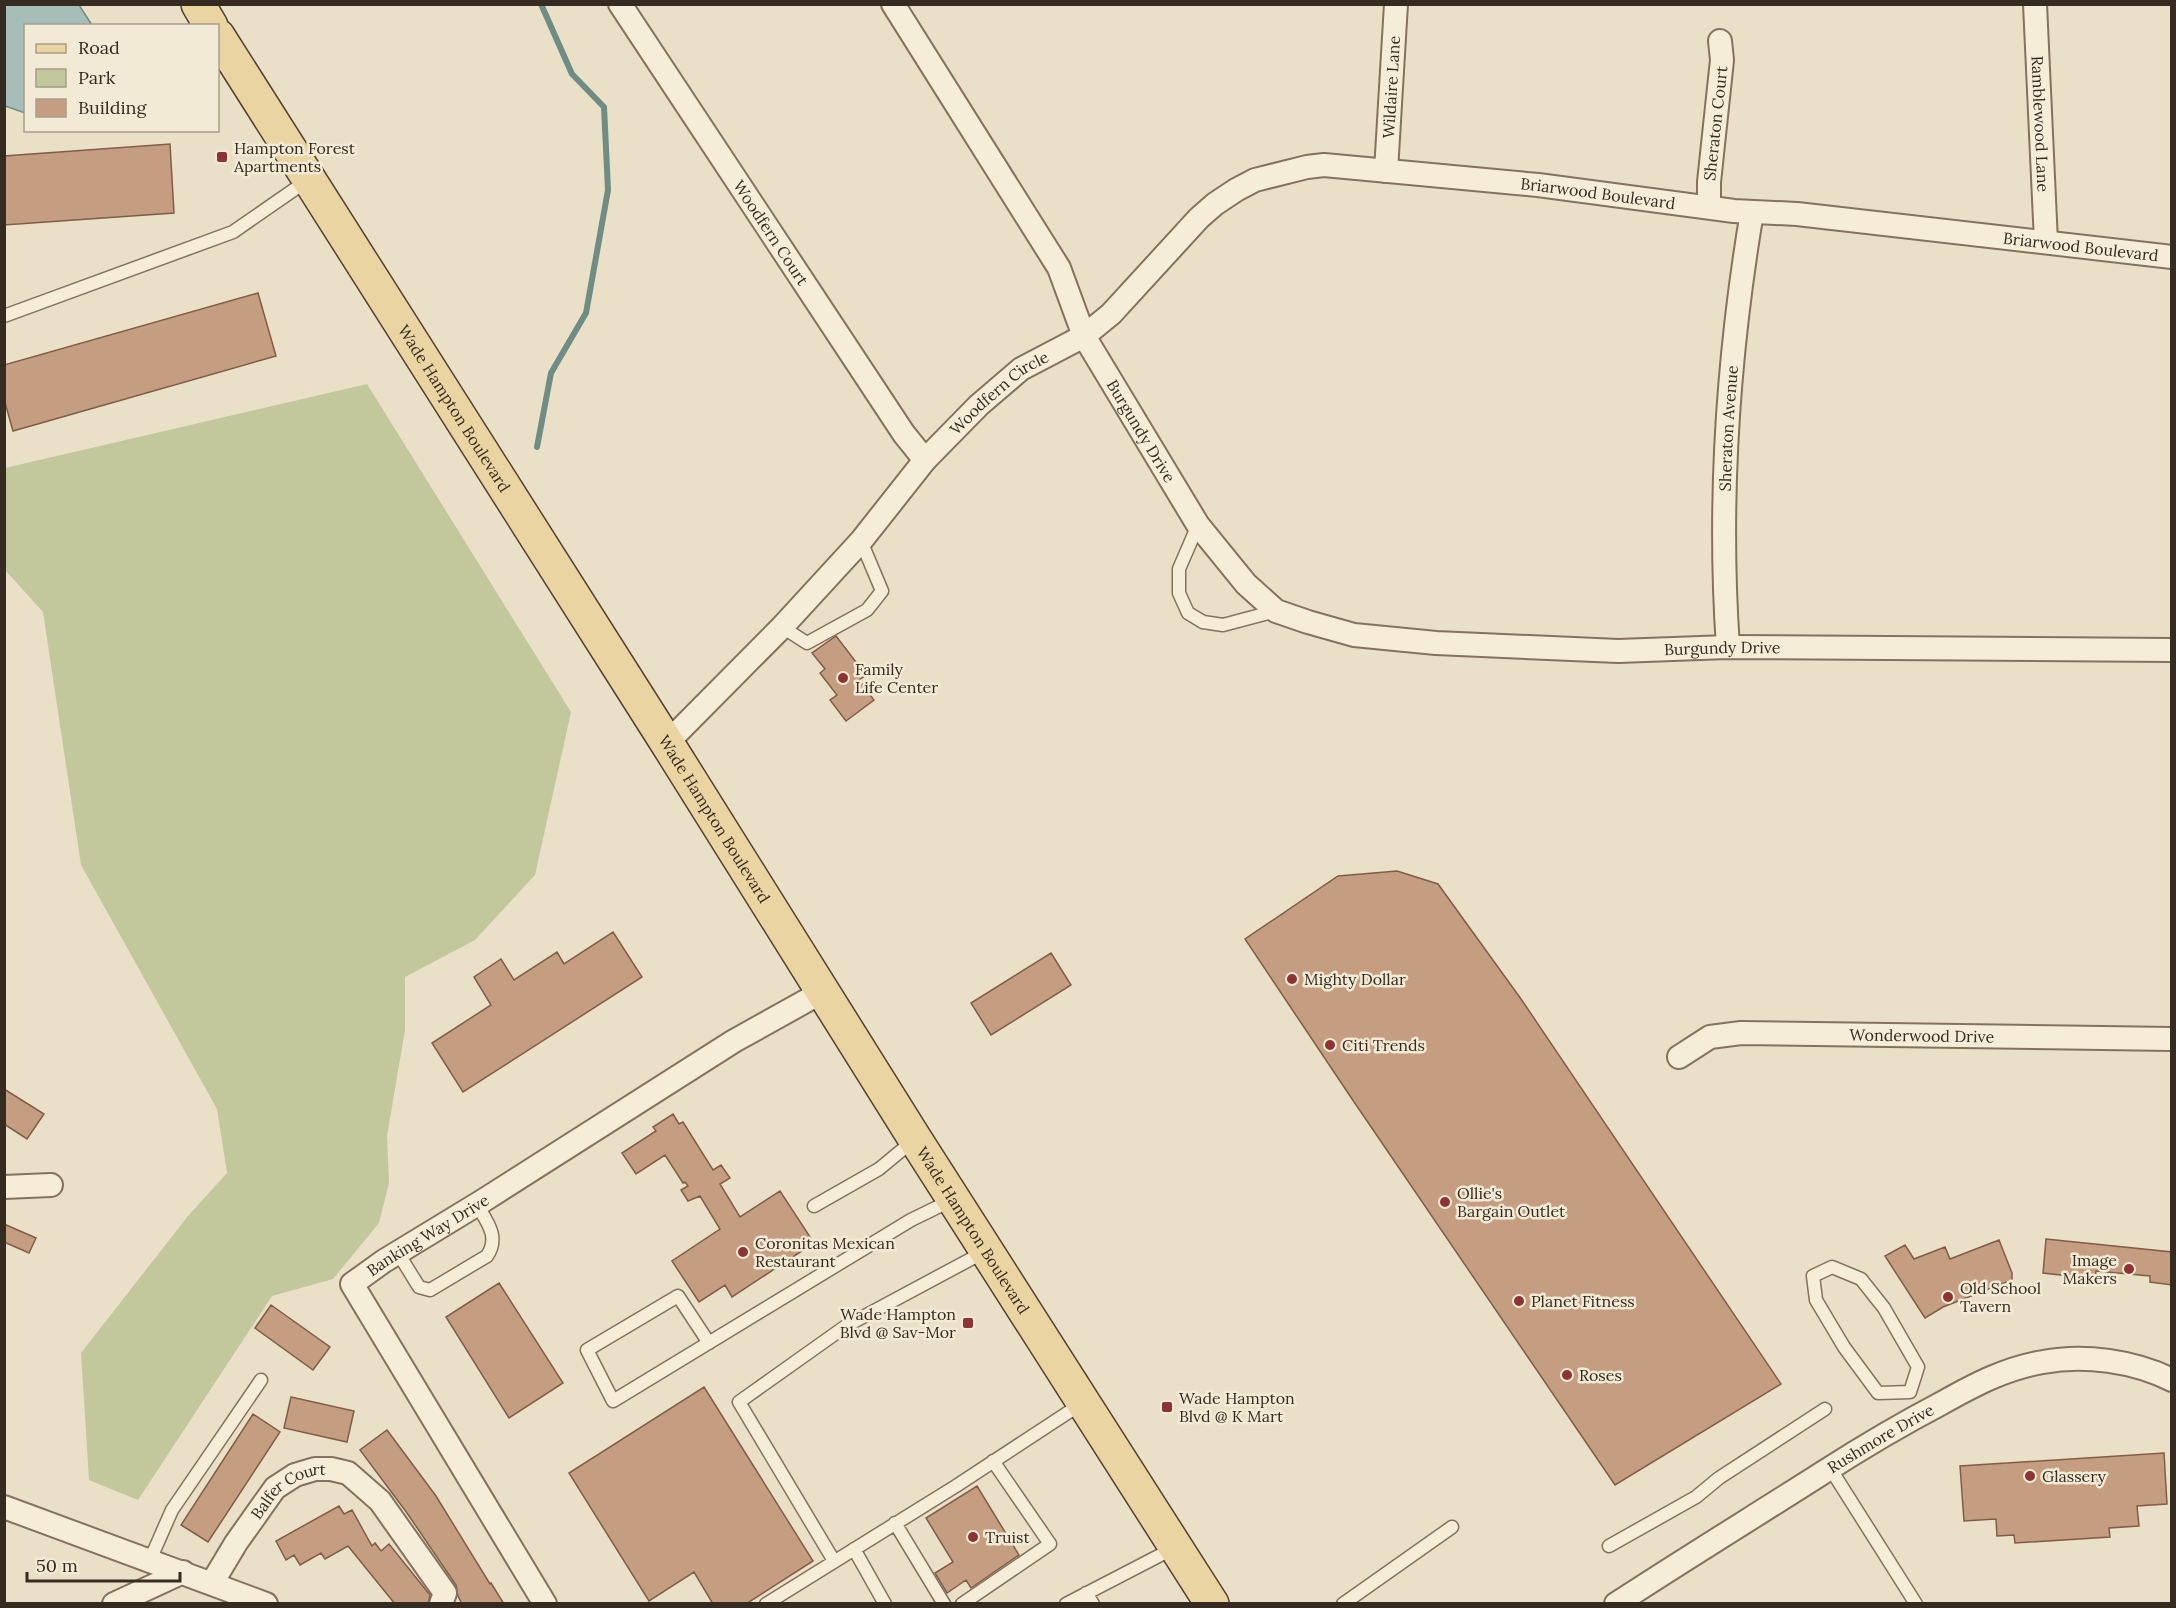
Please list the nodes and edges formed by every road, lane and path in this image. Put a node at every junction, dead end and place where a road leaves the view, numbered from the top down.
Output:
1 (198, 4) edge
2 (620, 4) edge
3 (893, 4) edge
4 (1396, 4) edge
5 (2036, 4) edge
6 (210, 24) edge
7 (219, 38) edge
8 (1720, 41) dead end
9 (1386, 171) junction
10 (309, 179) junction
11 (1710, 207) junction
12 (1752, 212) junction
13 (2046, 242) junction
14 (2172, 257) edge
15 (4, 316) edge
16 (1084, 336) junction
17 (925, 460) junction
18 (1198, 525) junction
19 (861, 541) junction
20 (1276, 611) junction
21 (782, 627) junction
22 (1728, 647) junction
23 (2172, 650) edge
24 (667, 743) junction
25 (822, 992) junction
26 (2172, 1039) edge
27 (1679, 1057) dead end
28 (915, 1139) junction
29 (51, 1185) dead end
30 (4, 1187) edge
31 (953, 1199) junction
32 (477, 1205) junction
33 (814, 1206) dead end
34 (986, 1251) junction
35 (398, 1252) junction
36 (709, 1343) junction
37 (261, 1380) dead end
38 (2172, 1380) edge
39 (1910, 1392) junction
40 (1082, 1403) junction
41 (1825, 1409) dead end
42 (1925, 1412) junction
43 (993, 1461) junction
44 (1830, 1468) junction
45 (4, 1507) edge
46 (895, 1523) junction
47 (1452, 1527) dead end
48 (1609, 1546) dead end
49 (1175, 1547) junction
50 (854, 1549) junction
51 (150, 1560) junction
52 (834, 1561) junction
53 (183, 1572) junction
54 (212, 1583) junction
55 (1090, 1598) edge
56 (1211, 1603) edge
57 (114, 1604) edge
58 (266, 1604) edge
59 (441, 1604) edge
60 (545, 1604) edge
61 (766, 1604) edge
62 (885, 1604) edge
63 (944, 1604) edge
64 (962, 1604) edge
65 (1066, 1604) edge
66 (1342, 1604) edge
67 (1616, 1604) edge
68 (1916, 1604) edge

1 - 6 main road
2 - 17 street, Woodfern Court
3 - 16 street
4 - 9 street, Wildaire Lane
5 - 13 street, Ramblewood Lane
7 - 10 main road, Wade Hampton Boulevard
8 - 11 street, Sheraton Court
9 - 11 street, Briarwood Boulevard
9 - 16 street, Briarwood Boulevard
10 - 15 lane
10 - 24 main road, Wade Hampton Boulevard
11 - 12 street, Briarwood Boulevard
12 - 13 street, Briarwood Boulevard
12 - 22 street, Sheraton Avenue
13 - 14 street, Briarwood Boulevard
16 - 17 street, Woodfern Circle
16 - 18 street, Burgundy Drive
17 - 19 street, Woodfern Circle
18 - 20 street, Burgundy Drive
18 - 20 lane
19 - 21 street, Woodfern Circle
19 - 21 lane
20 - 22 street, Burgundy Drive
21 - 24 street, Woodfern Circle
22 - 23 street, Burgundy Drive
24 - 25 main road, Wade Hampton Boulevard
25 - 28 main road, Wade Hampton Boulevard
25 - 32 street, Banking Way Drive
26 - 27 street, Wonderwood Drive
28 - 31 main road, Wade Hampton Boulevard
28 - 33 lane
29 - 30 street
31 - 34 main road, Wade Hampton Boulevard
31 - 36 lane
32 - 35 street, Banking Way Drive
32 - 35 lane
34 - 40 main road, Wade Hampton Boulevard
34 - 52 lane
35 - 60 street, Banking Way Drive
36 - 36 lane
37 - 51 lane
38 - 42 street, Rushmore Drive
39 - 39 lane
39 - 42 lane
40 - 43 lane
40 - 49 main road, Wade Hampton Boulevard
41 - 48 lane
42 - 44 street, Rushmore Drive
43 - 46 lane
43 - 64 lane
44 - 67 street, Rushmore Drive
44 - 68 lane
45 - 51 street
46 - 50 lane
46 - 63 lane
47 - 66 lane
49 - 55 lane
49 - 56 main road, Wade Hampton Boulevard
50 - 52 lane
50 - 62 lane
51 - 53 street
52 - 61 lane
53 - 54 street
53 - 57 street
54 - 58 street
54 - 59 street, Balfer Court
55 - 65 lane

